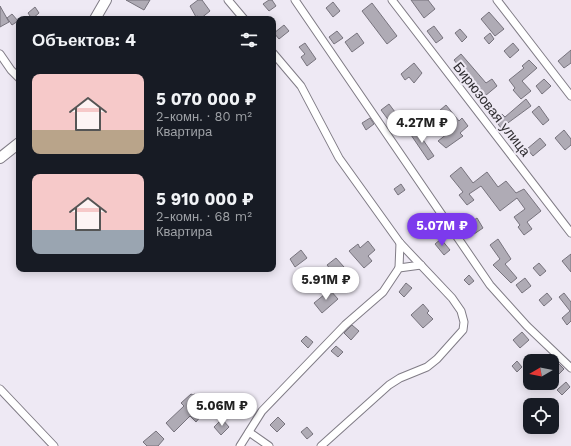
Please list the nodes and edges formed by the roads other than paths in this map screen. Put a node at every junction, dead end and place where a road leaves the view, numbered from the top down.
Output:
1 (106, 0) edge
2 (228, 0) edge
3 (295, 0) edge
4 (392, 0) edge
5 (497, 0) edge
6 (97, 16) edge
7 (241, 16) edge
8 (0, 54) edge
9 (276, 57) edge
10 (16, 75) edge
11 (571, 96) edge
12 (16, 145) edge
13 (0, 158) edge
14 (571, 233) edge
15 (400, 243) junction
16 (421, 265) junction
17 (399, 268) junction
18 (571, 368) edge
19 (0, 389) edge
20 (249, 432) junction
21 (54, 446) edge
22 (240, 446) edge
23 (269, 446) edge
24 (321, 446) edge

1 - 6 street
2 - 7 street
3 - 18 street
4 - 14 street, Бирюзовая улица
5 - 11 street
8 - 10 street
9 - 15 street
12 - 13 street
15 - 16 street
15 - 17 street
16 - 17 street
16 - 24 street
17 - 20 street
19 - 21 street
20 - 22 street
20 - 23 street

